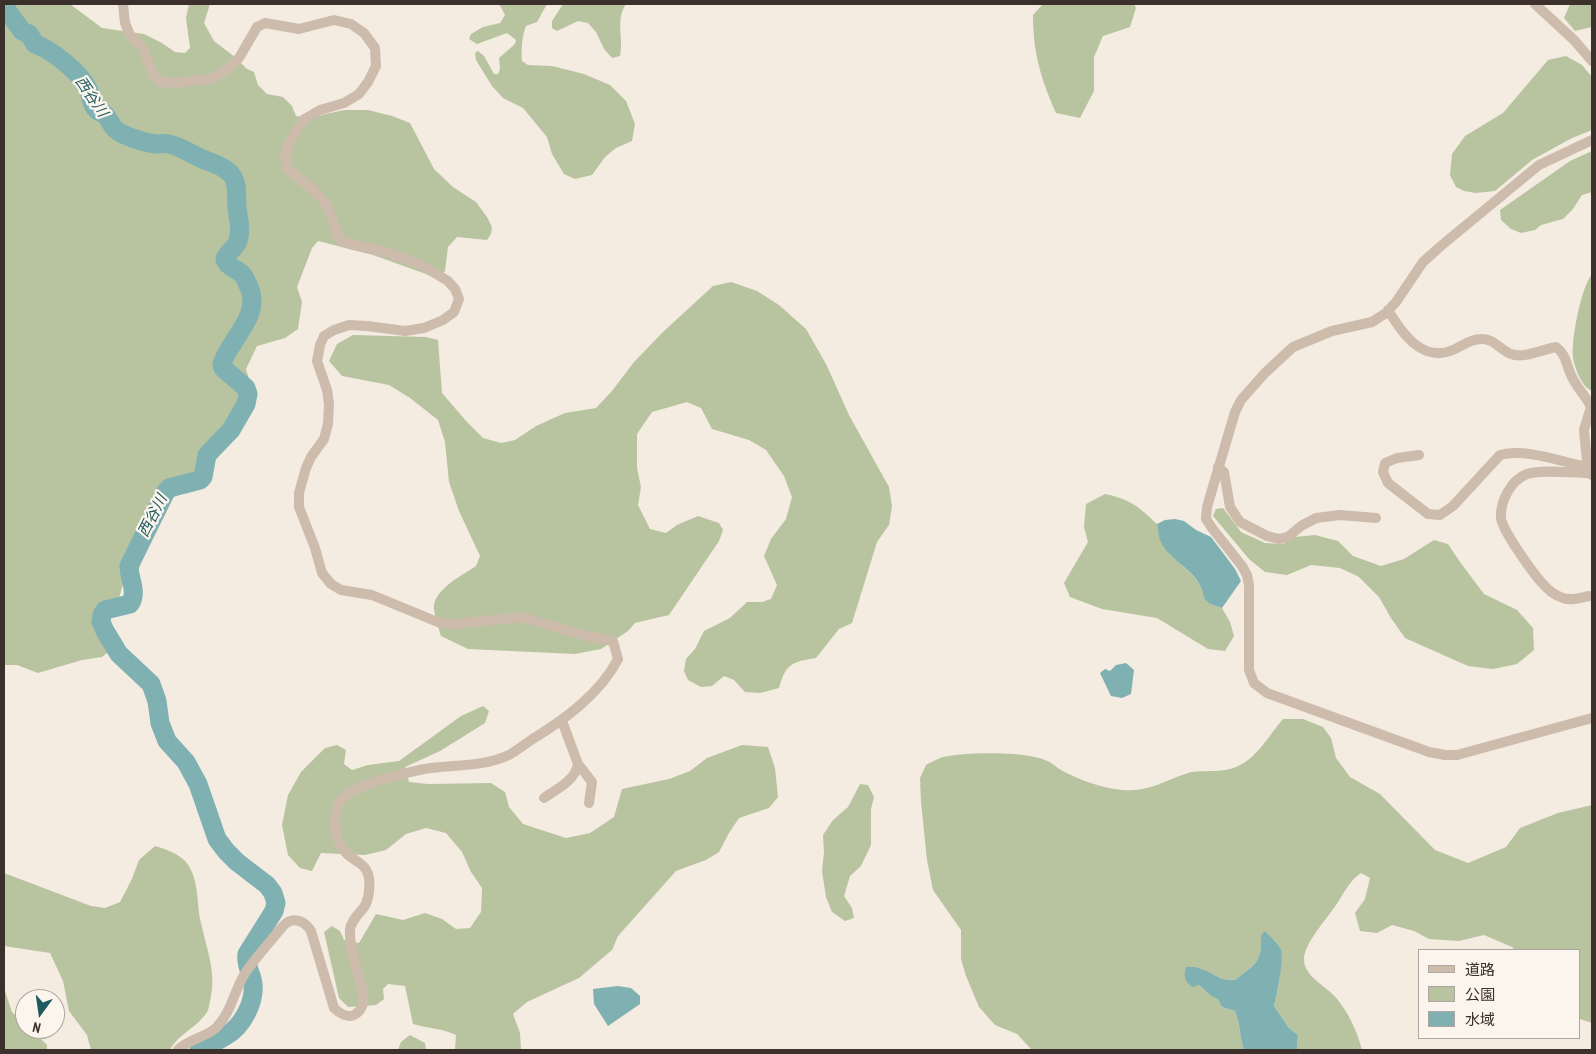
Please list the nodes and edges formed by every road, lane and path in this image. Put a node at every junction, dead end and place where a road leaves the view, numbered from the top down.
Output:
1 (123, 4) edge
2 (1535, 4) edge
3 (1592, 61) edge
4 (1592, 140) edge
5 (1388, 310) junction
6 (1419, 455) dead end
7 (1218, 467) junction
8 (1589, 472) edge
9 (1376, 518) dead end
10 (1589, 596) dead end
11 (1592, 718) edge
12 (562, 721) junction
13 (578, 764) junction
14 (544, 798) dead end
15 (589, 803) dead end
16 (178, 1050) edge

1 - 12 street
2 - 3 street
4 - 5 street
5 - 7 street
5 - 8 street
6 - 8 street
7 - 9 street
7 - 11 street
8 - 10 street
12 - 13 street
12 - 16 street
13 - 14 street
13 - 15 street

